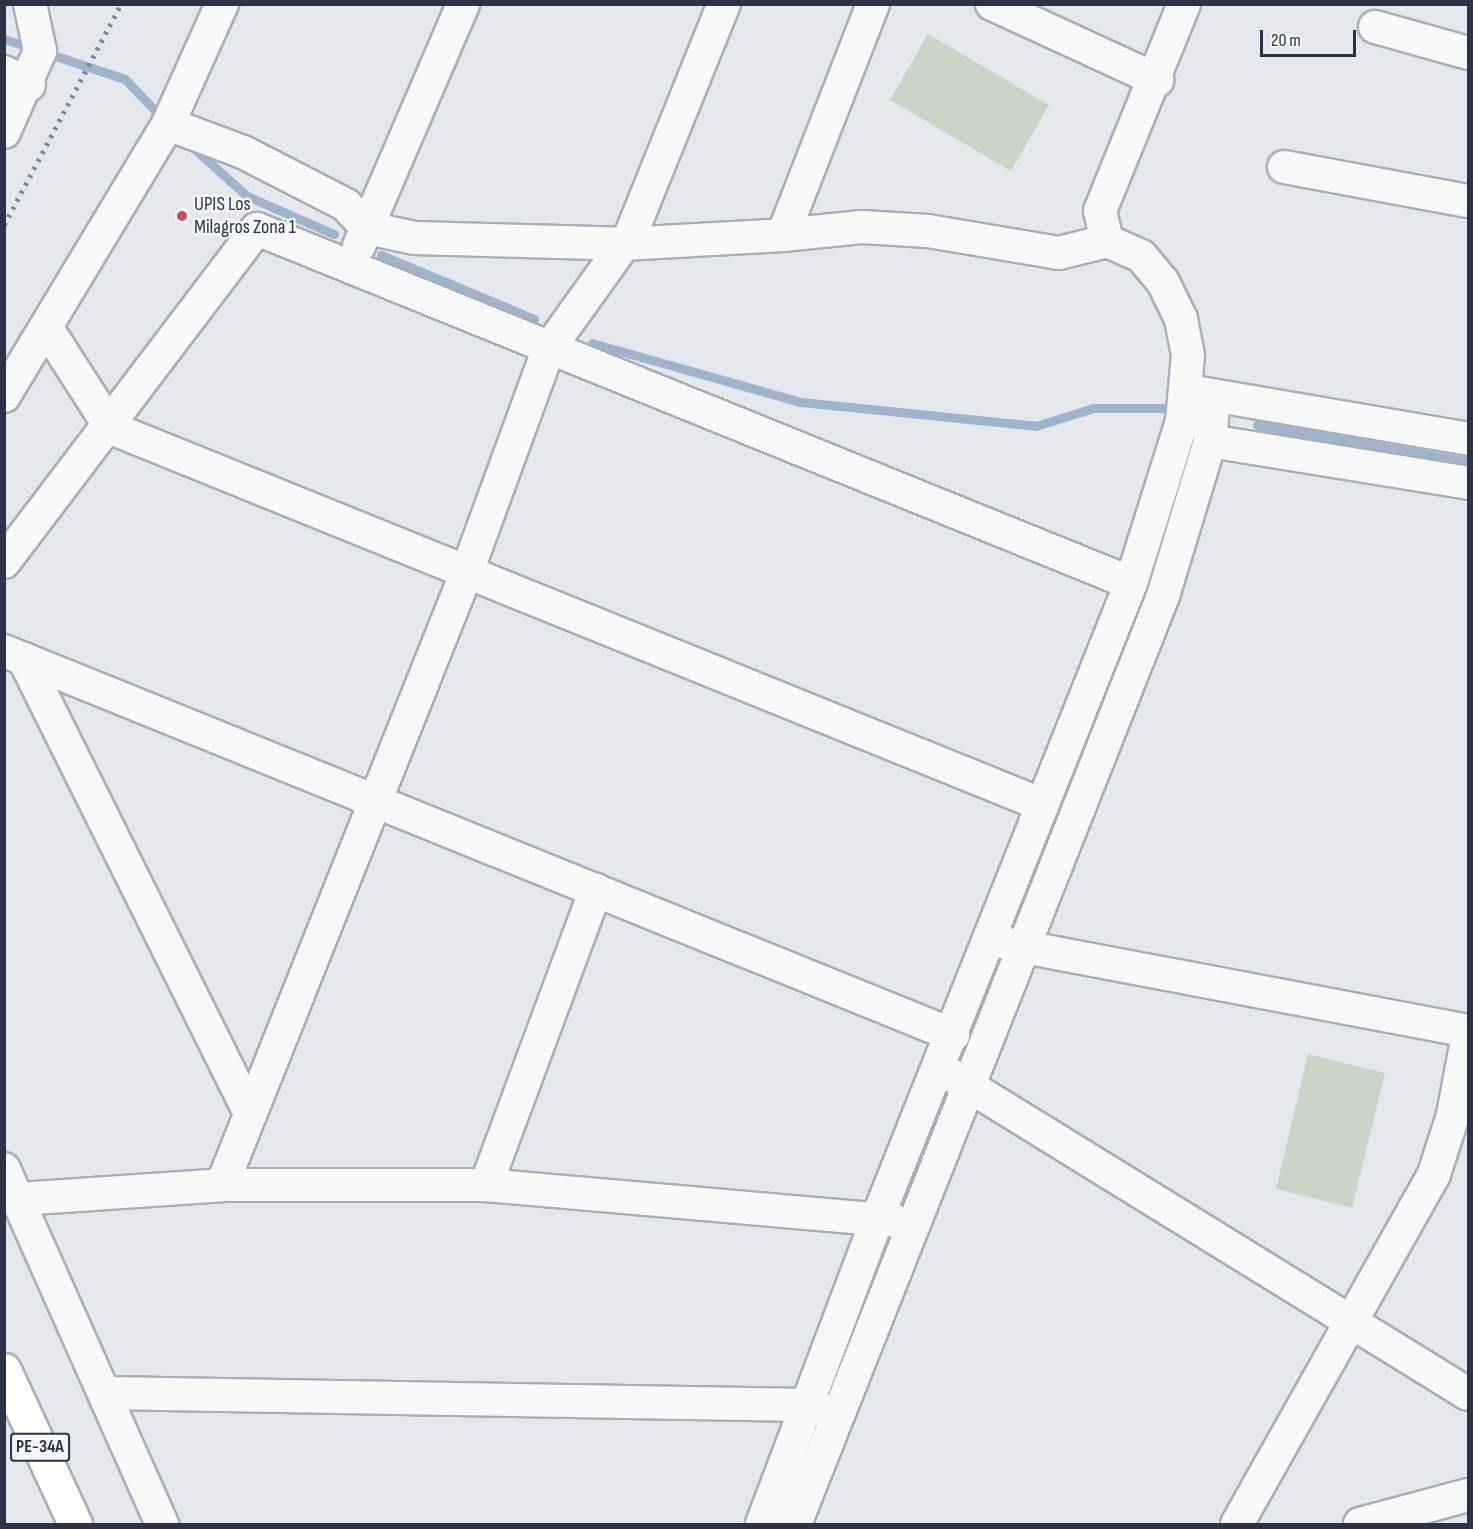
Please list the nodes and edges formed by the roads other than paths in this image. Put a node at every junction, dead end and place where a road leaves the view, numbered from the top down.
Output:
1 (30, 4) edge
2 (222, 4) edge
3 (463, 4) edge
4 (724, 4) edge
5 (873, 4) edge
6 (992, 4) edge
7 (1184, 4) edge
8 (1375, 27) dead end
9 (1468, 53) edge
10 (17, 79) edge
11 (1157, 80) junction
12 (168, 124) junction
13 (4, 132) edge
14 (1284, 167) dead end
15 (1468, 201) edge
16 (367, 228) junction
17 (783, 235) junction
18 (1107, 241) junction
19 (624, 244) junction
20 (349, 268) junction
21 (48, 330) junction
22 (548, 350) junction
23 (1200, 394) junction
24 (4, 396) edge
25 (111, 428) junction
26 (1468, 439) edge
27 (1210, 441) junction
28 (1468, 483) edge
29 (4, 562) edge
30 (468, 569) junction
31 (1131, 583) junction
32 (14, 655) edge
33 (372, 801) junction
34 (1043, 805) junction
35 (596, 890) junction
36 (992, 941) junction
37 (1027, 948) junction
38 (1468, 1033) edge
39 (953, 1035) junction
40 (940, 1069) junction
41 (967, 1085) junction
42 (250, 1113) junction
43 (4, 1168) edge
44 (222, 1185) junction
45 (486, 1185) junction
46 (19, 1199) junction
47 (877, 1219) junction
48 (913, 1223) junction
49 (1348, 1324) junction
50 (4, 1370) edge
51 (106, 1393) junction
52 (1468, 1394) edge
53 (824, 1409) junction
54 (1468, 1495) edge
55 (75, 1524) edge
56 (162, 1524) edge
57 (762, 1524) edge
58 (795, 1524) edge
59 (1237, 1524) edge
60 (1360, 1524) edge

1 - 10 street
2 - 12 street
3 - 16 street
4 - 19 street
5 - 17 street
6 - 11 street
7 - 11 street
8 - 9 street
10 - 13 street
11 - 18 street
12 - 16 street
12 - 21 street
14 - 15 street
16 - 19 street
16 - 20 street
17 - 18 street
17 - 19 street
18 - 23 street
19 - 22 street
20 - 22 street
20 - 25 street
21 - 24 street
21 - 25 street
22 - 30 street
22 - 31 street
23 - 26 street
23 - 27 street
23 - 31 street
25 - 29 street
25 - 30 street
27 - 28 street
27 - 37 street
30 - 33 street
30 - 34 street
31 - 34 street
32 - 33 street
32 - 42 street
33 - 35 street
33 - 42 street
34 - 36 street
35 - 39 street
35 - 45 street
36 - 37 street
36 - 39 street
37 - 38 street
37 - 41 street
38 - 49 street
39 - 40 street
40 - 41 street
40 - 47 street
41 - 48 street
41 - 49 street
42 - 44 street
43 - 46 street
44 - 45 street
44 - 46 street
45 - 47 street
46 - 51 street
47 - 48 street
47 - 53 street
48 - 53 street
49 - 52 street
49 - 59 street
50 - 55 highway, PE-34A
51 - 53 street
51 - 56 street
53 - 57 street
53 - 58 street
54 - 60 street

